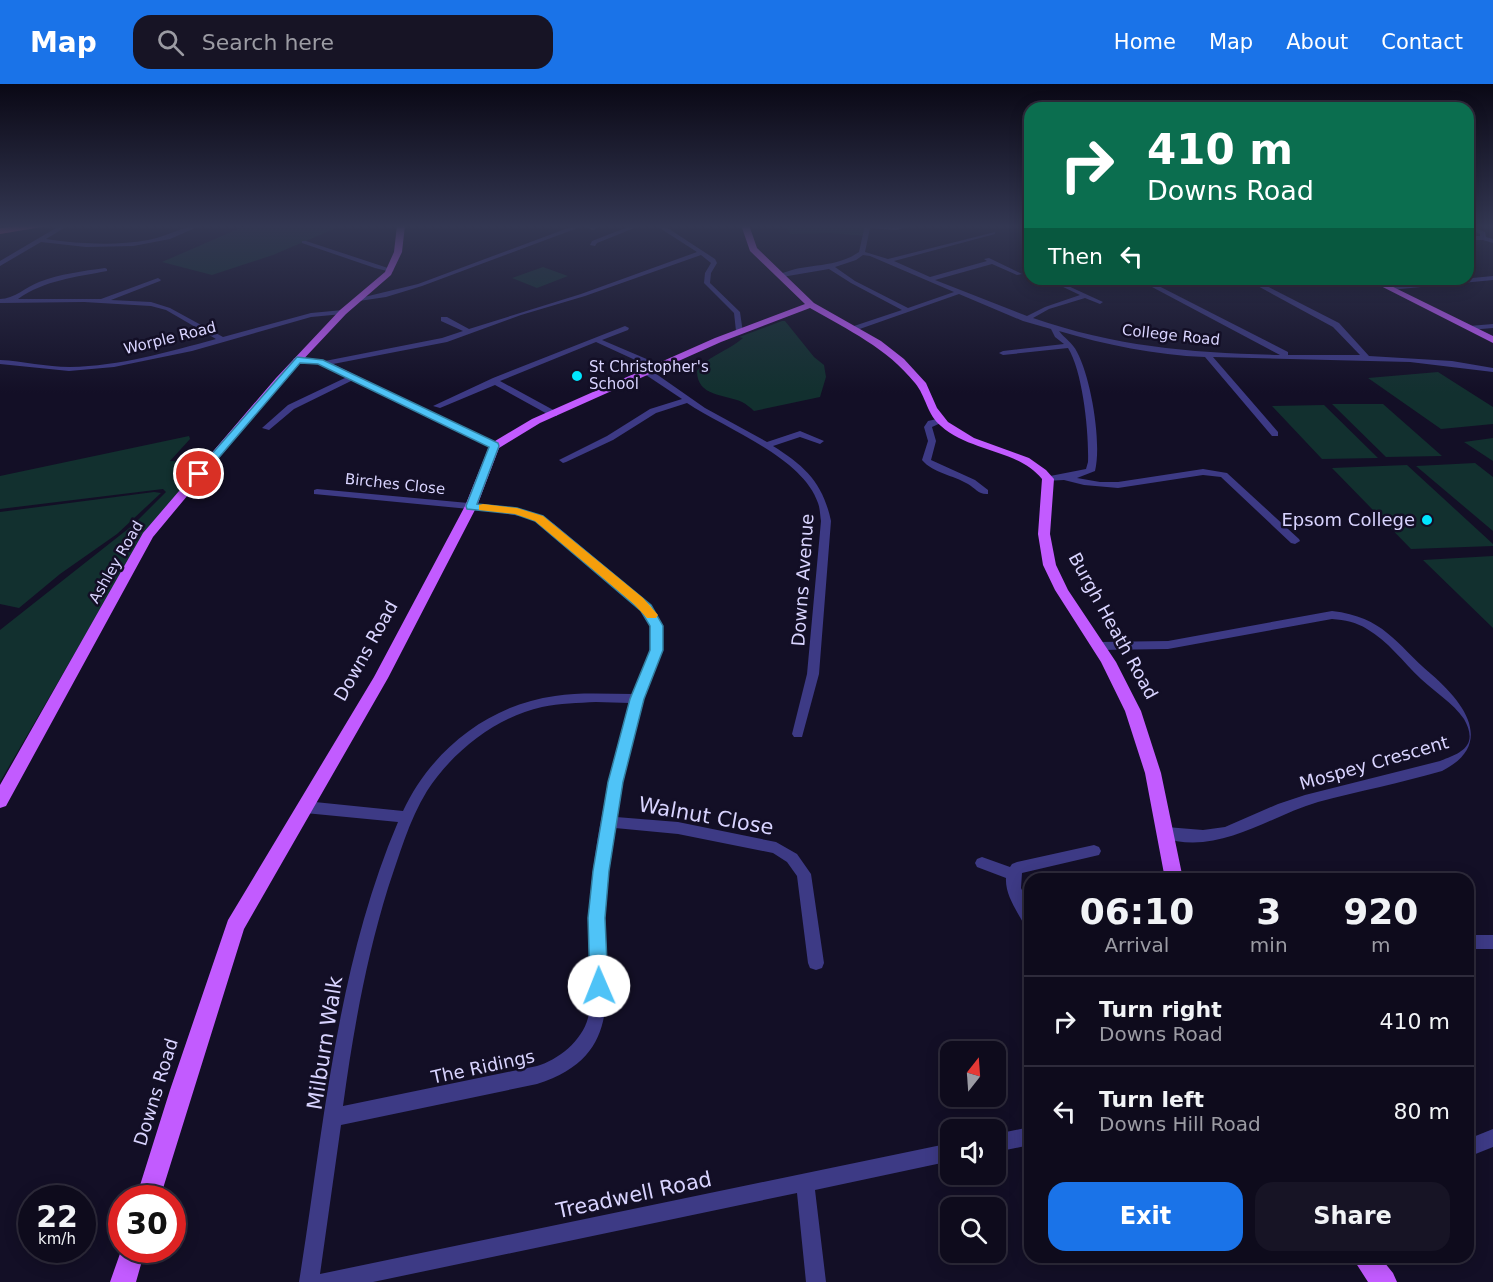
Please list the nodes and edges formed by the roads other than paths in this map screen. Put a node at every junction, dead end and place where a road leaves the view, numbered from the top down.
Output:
1 (50, 281) edge
2 (155, 281) edge
3 (379, 281) edge
4 (431, 281) edge
5 (621, 281) edge
6 (707, 281) edge
7 (788, 281) edge
8 (851, 281) edge
9 (934, 281) edge
10 (1152, 285) edge
11 (1259, 285) edge
12 (1384, 285) edge
13 (1421, 285) edge
14 (1064, 286) dead end
15 (1390, 288) junction
16 (960, 292) junction
17 (1086, 296) junction
18 (359, 298) junction
19 (0, 301) edge
20 (10, 301) junction
21 (103, 301) junction
22 (1100, 302) dead end
23 (811, 304) junction
24 (909, 311) junction
25 (343, 312) junction
26 (444, 319) dead end
27 (1026, 319) junction
28 (1493, 326) edge
29 (625, 328) dead end
30 (1054, 328) junction
31 (1469, 328) junction
32 (854, 329) junction
33 (468, 331) junction
34 (740, 331) junction
35 (220, 338) junction
36 (596, 340) junction
37 (1493, 340) edge
38 (1069, 346) junction
39 (1002, 353) dead end
40 (1208, 355) junction
41 (1288, 356) junction
42 (1367, 358) junction
43 (297, 360) junction
44 (0, 362) edge
45 (325, 363) junction
46 (655, 370) junction
47 (1493, 370) edge
48 (352, 377) junction
49 (495, 382) junction
50 (688, 400) junction
51 (437, 406) dead end
52 (554, 414) junction
53 (940, 421) junction
54 (266, 428) dead end
55 (1275, 434) dead end
56 (820, 441) dead end
57 (767, 445) junction
58 (494, 446) junction
59 (563, 460) dead end
60 (1066, 478) junction
61 (1048, 479) junction
62 (317, 492) dead end
63 (985, 492) dead end
64 (471, 506) junction
65 (1295, 541) dead end
66 (1099, 646) junction
67 (637, 699) junction
68 (798, 734) dead end
69 (0, 801) edge
70 (304, 807) junction
71 (406, 817) junction
72 (609, 822) junction
73 (1166, 833) junction
74 (1094, 851) dead end
75 (982, 863) dead end
76 (1173, 873) edge
77 (1013, 874) junction
78 (1024, 909) edge
79 (1474, 942) edge
80 (1493, 942) edge
81 (816, 963) dead end
82 (334, 1116) junction
83 (1024, 1137) edge
84 (1493, 1138) edge
85 (1006, 1141) edge
86 (1474, 1146) edge
87 (940, 1154) edge
88 (805, 1184) junction
89 (152, 1185) edge
90 (129, 1263) edge
91 (1369, 1263) edge
92 (123, 1282) edge
93 (309, 1282) edge
94 (325, 1282) edge
95 (816, 1282) edge
96 (1384, 1282) edge

1 - 20 street
2 - 21 street
3 - 18 main road, Ashley Road
4 - 18 street
5 - 33 street
6 - 34 street
7 - 23 main road
8 - 24 street
9 - 16 street, College Road
10 - 41 street
11 - 42 street
12 - 15 main road
13 - 15 street
14 - 17 street
15 - 31 main road
16 - 24 street
16 - 27 street, College Road
17 - 22 street
17 - 27 street
18 - 25 main road, Ashley Road
19 - 20 street
20 - 21 street
21 - 35 street
23 - 32 main road
23 - 34 main road
24 - 32 street
25 - 35 street, Worple Road
25 - 43 main road, Ashley Road
26 - 33 street
27 - 30 street, College Road
28 - 31 street
29 - 36 street
30 - 38 street
30 - 40 street, College Road
31 - 37 main road
32 - 53 main road
33 - 45 street
34 - 46 main road
35 - 44 street, Worple Road
36 - 46 street, Downs Avenue
36 - 49 street
38 - 39 street
38 - 60 street
40 - 41 street, College Road
40 - 55 street
41 - 42 street, College Road
42 - 47 street, College Road
43 - 45 street
43 - 69 main road, Ashley Road
45 - 48 street
46 - 50 street, Downs Avenue
46 - 52 main road
48 - 54 street
48 - 58 street
49 - 51 street
49 - 52 street
50 - 57 street, Downs Avenue
50 - 59 street
52 - 58 main road
53 - 61 main road
53 - 63 street
56 - 57 street
57 - 68 street, Downs Avenue
58 - 64 main road, Downs Road
60 - 61 street
60 - 65 street
61 - 66 main road, Burgh Heath Road
62 - 64 street, Birches Close
64 - 67 street, The Ridings
64 - 70 main road, Downs Road
66 - 73 main road, Burgh Heath Road
66 - 73 street, Mospey Crescent
67 - 71 street, Milburn Walk
67 - 72 street, The Ridings
70 - 71 street
70 - 89 main road, Downs Road
71 - 82 street, Milburn Walk
72 - 81 street, Walnut Close
72 - 82 street, The Ridings
73 - 76 main road, Burgh Heath Road
74 - 77 street
75 - 77 street
77 - 78 street
79 - 80 street
82 - 93 street, Milburn Walk
83 - 85 street
84 - 86 street
87 - 88 street, Treadwell Road
88 - 94 street, Treadwell Road
88 - 95 street
90 - 92 main road
91 - 96 main road

